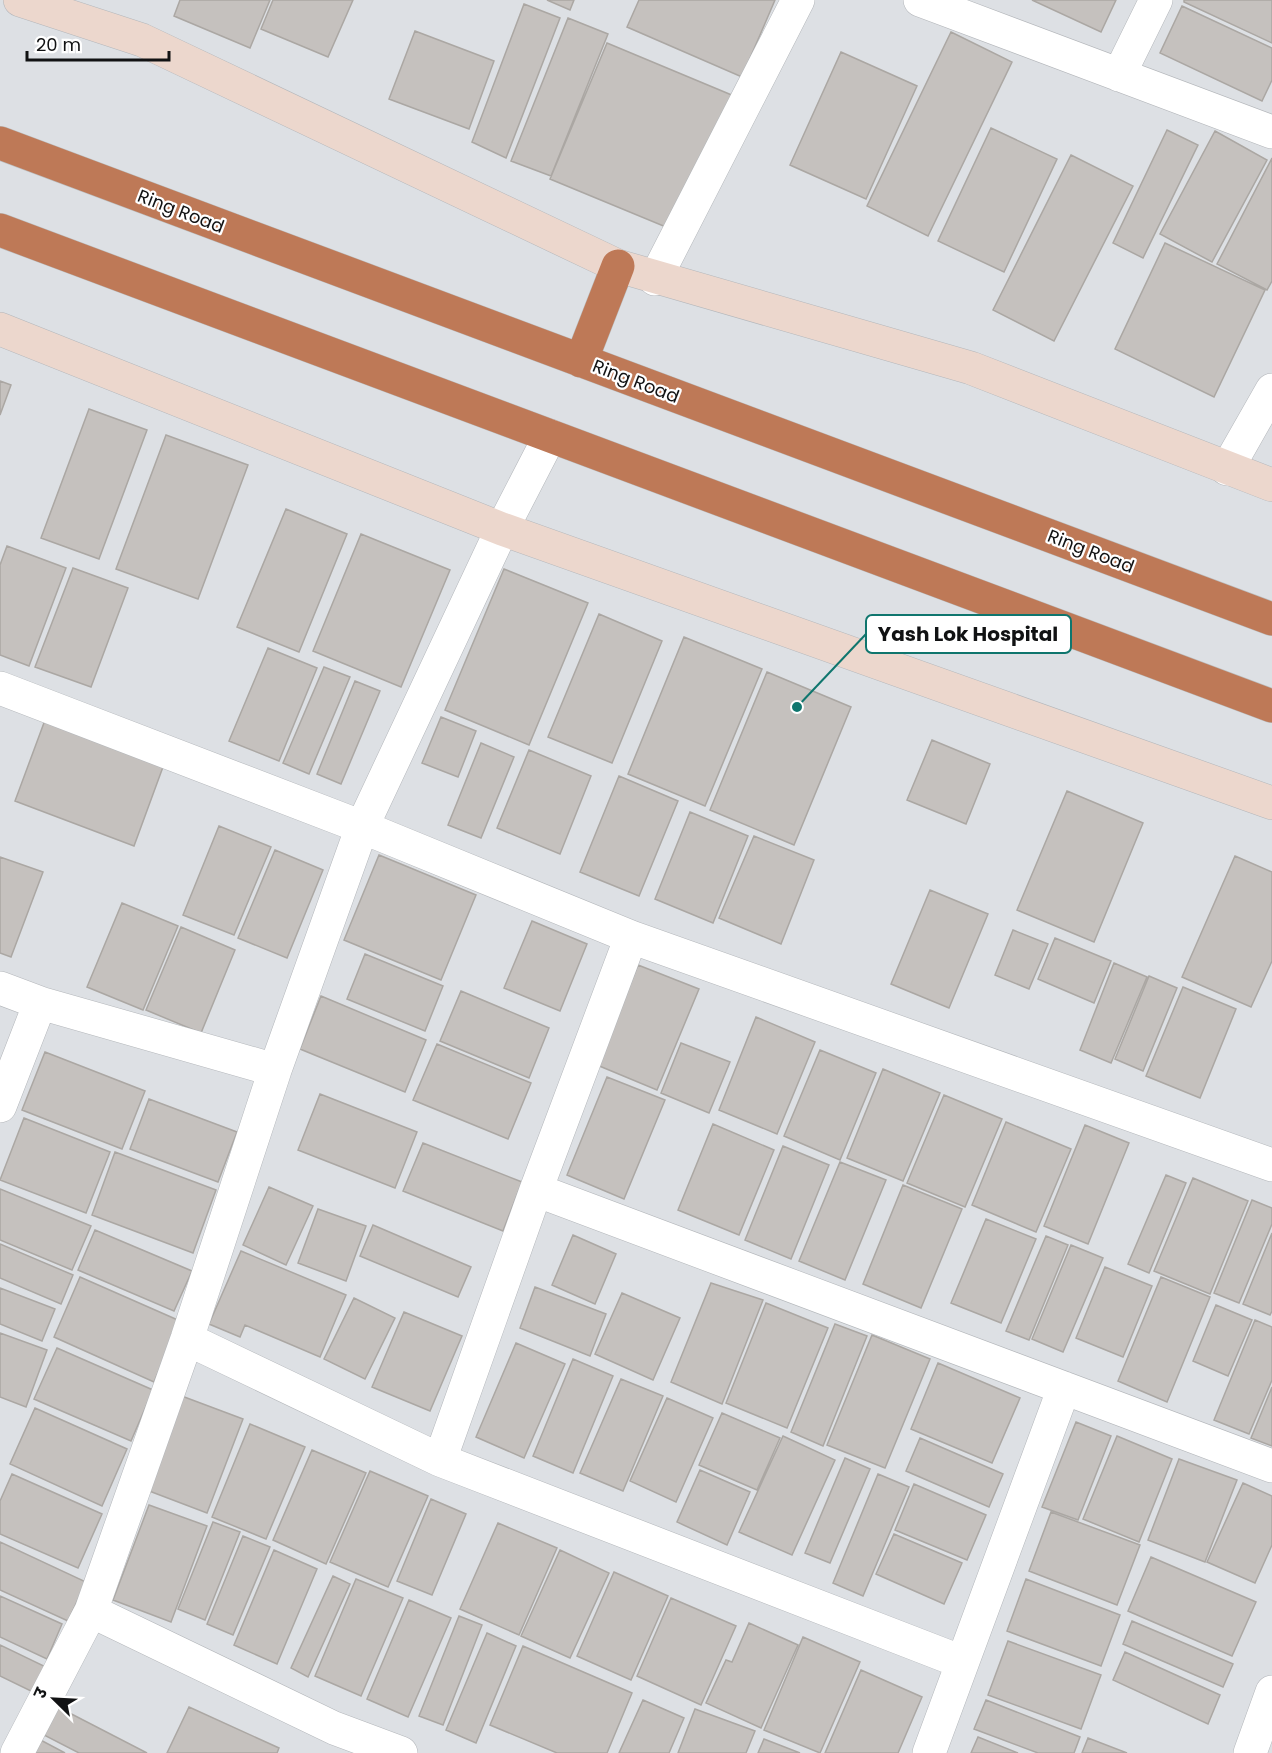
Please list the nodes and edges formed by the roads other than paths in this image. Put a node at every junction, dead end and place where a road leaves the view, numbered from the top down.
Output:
1 (20, 0) edge
2 (798, 0) edge
3 (921, 0) edge
4 (1156, 0) edge
5 (1119, 75) junction
6 (1272, 132) edge
7 (0, 143) edge
8 (0, 230) edge
9 (618, 266) junction
10 (655, 279) junction
11 (0, 329) edge
12 (581, 361) junction
13 (1272, 390) edge
14 (550, 436) junction
15 (1227, 469) junction
16 (1272, 485) edge
17 (502, 530) junction
18 (1272, 619) edge
19 (0, 688) edge
20 (1272, 706) edge
21 (1272, 803) edge
22 (362, 827) junction
23 (631, 937) junction
24 (0, 988) edge
25 (40, 1003) junction
26 (275, 1070) junction
27 (0, 1106) edge
28 (1272, 1165) edge
29 (536, 1190) junction
30 (187, 1339) junction
31 (1064, 1388) junction
32 (440, 1460) junction
33 (1272, 1466) edge
34 (91, 1611) junction
35 (962, 1662) junction
36 (1272, 1692) edge
37 (327, 1740) edge
38 (17, 1753) edge
39 (401, 1753) edge
40 (929, 1753) edge
41 (1250, 1753) edge

1 - 9 street
2 - 10 street
3 - 5 street
4 - 5 street
5 - 6 street
7 - 12 highway, Ring Road
8 - 14 highway
9 - 10 street
9 - 12 highway
10 - 15 street
11 - 17 street
12 - 18 highway, Ring Road
13 - 15 street
14 - 17 street
14 - 20 highway
15 - 16 street
17 - 21 street
17 - 22 street
19 - 22 street
22 - 23 street
22 - 26 street
23 - 28 street
23 - 29 street
24 - 25 street
25 - 26 street
25 - 27 street
26 - 30 street
29 - 31 street
29 - 32 street
30 - 32 street
30 - 34 street
31 - 33 street
31 - 35 street
32 - 35 street
34 - 37 street
34 - 38 street
35 - 40 street
36 - 41 street
37 - 39 street

